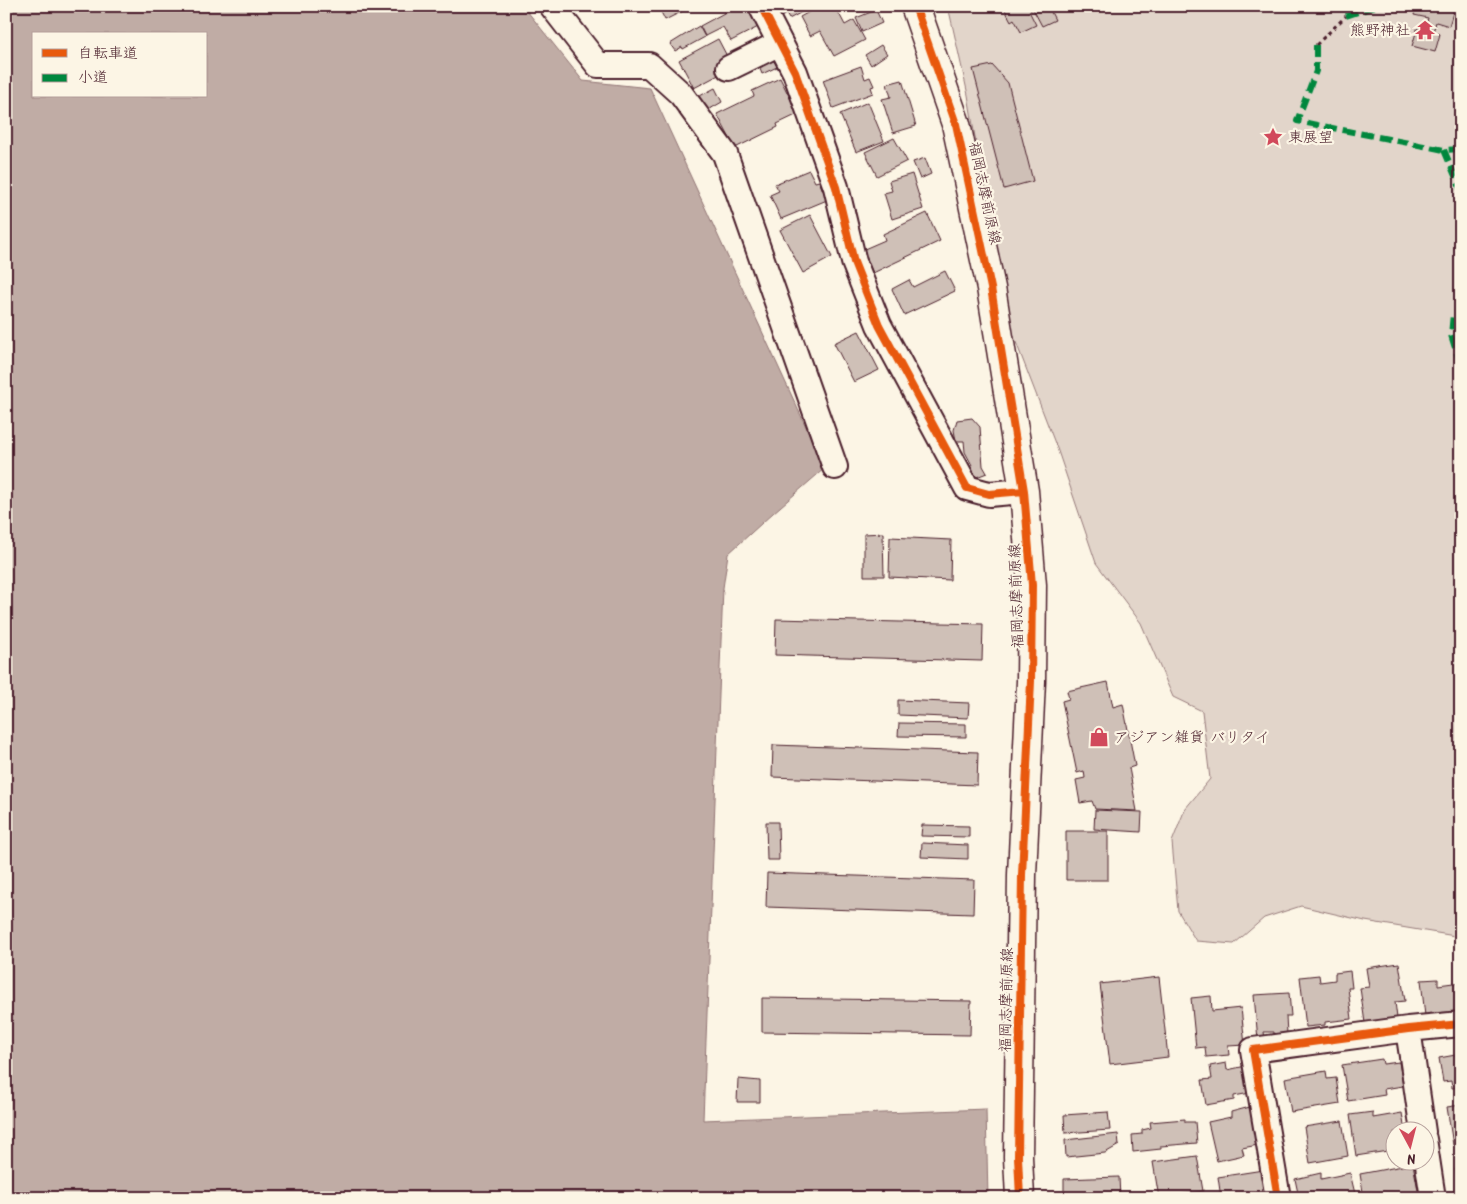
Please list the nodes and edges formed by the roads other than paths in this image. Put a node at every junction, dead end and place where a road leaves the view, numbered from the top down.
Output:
1 (552, 6) edge
2 (761, 6) edge
3 (915, 6) edge
4 (780, 43) junction
5 (729, 68) dead end
6 (836, 467) dead end
7 (1024, 492) junction
8 (1461, 1024) edge
9 (1408, 1029) junction
10 (1422, 1122) edge
11 (1429, 1172) edge
12 (1020, 1198) edge
13 (1278, 1198) edge
14 (1433, 1198) edge

1 - 6 street
2 - 4 street
3 - 7 main road, 福岡志摩前原線
4 - 5 street
4 - 7 street
7 - 12 main road, 福岡志摩前原線
8 - 9 street
9 - 10 street
9 - 13 street
11 - 14 street

